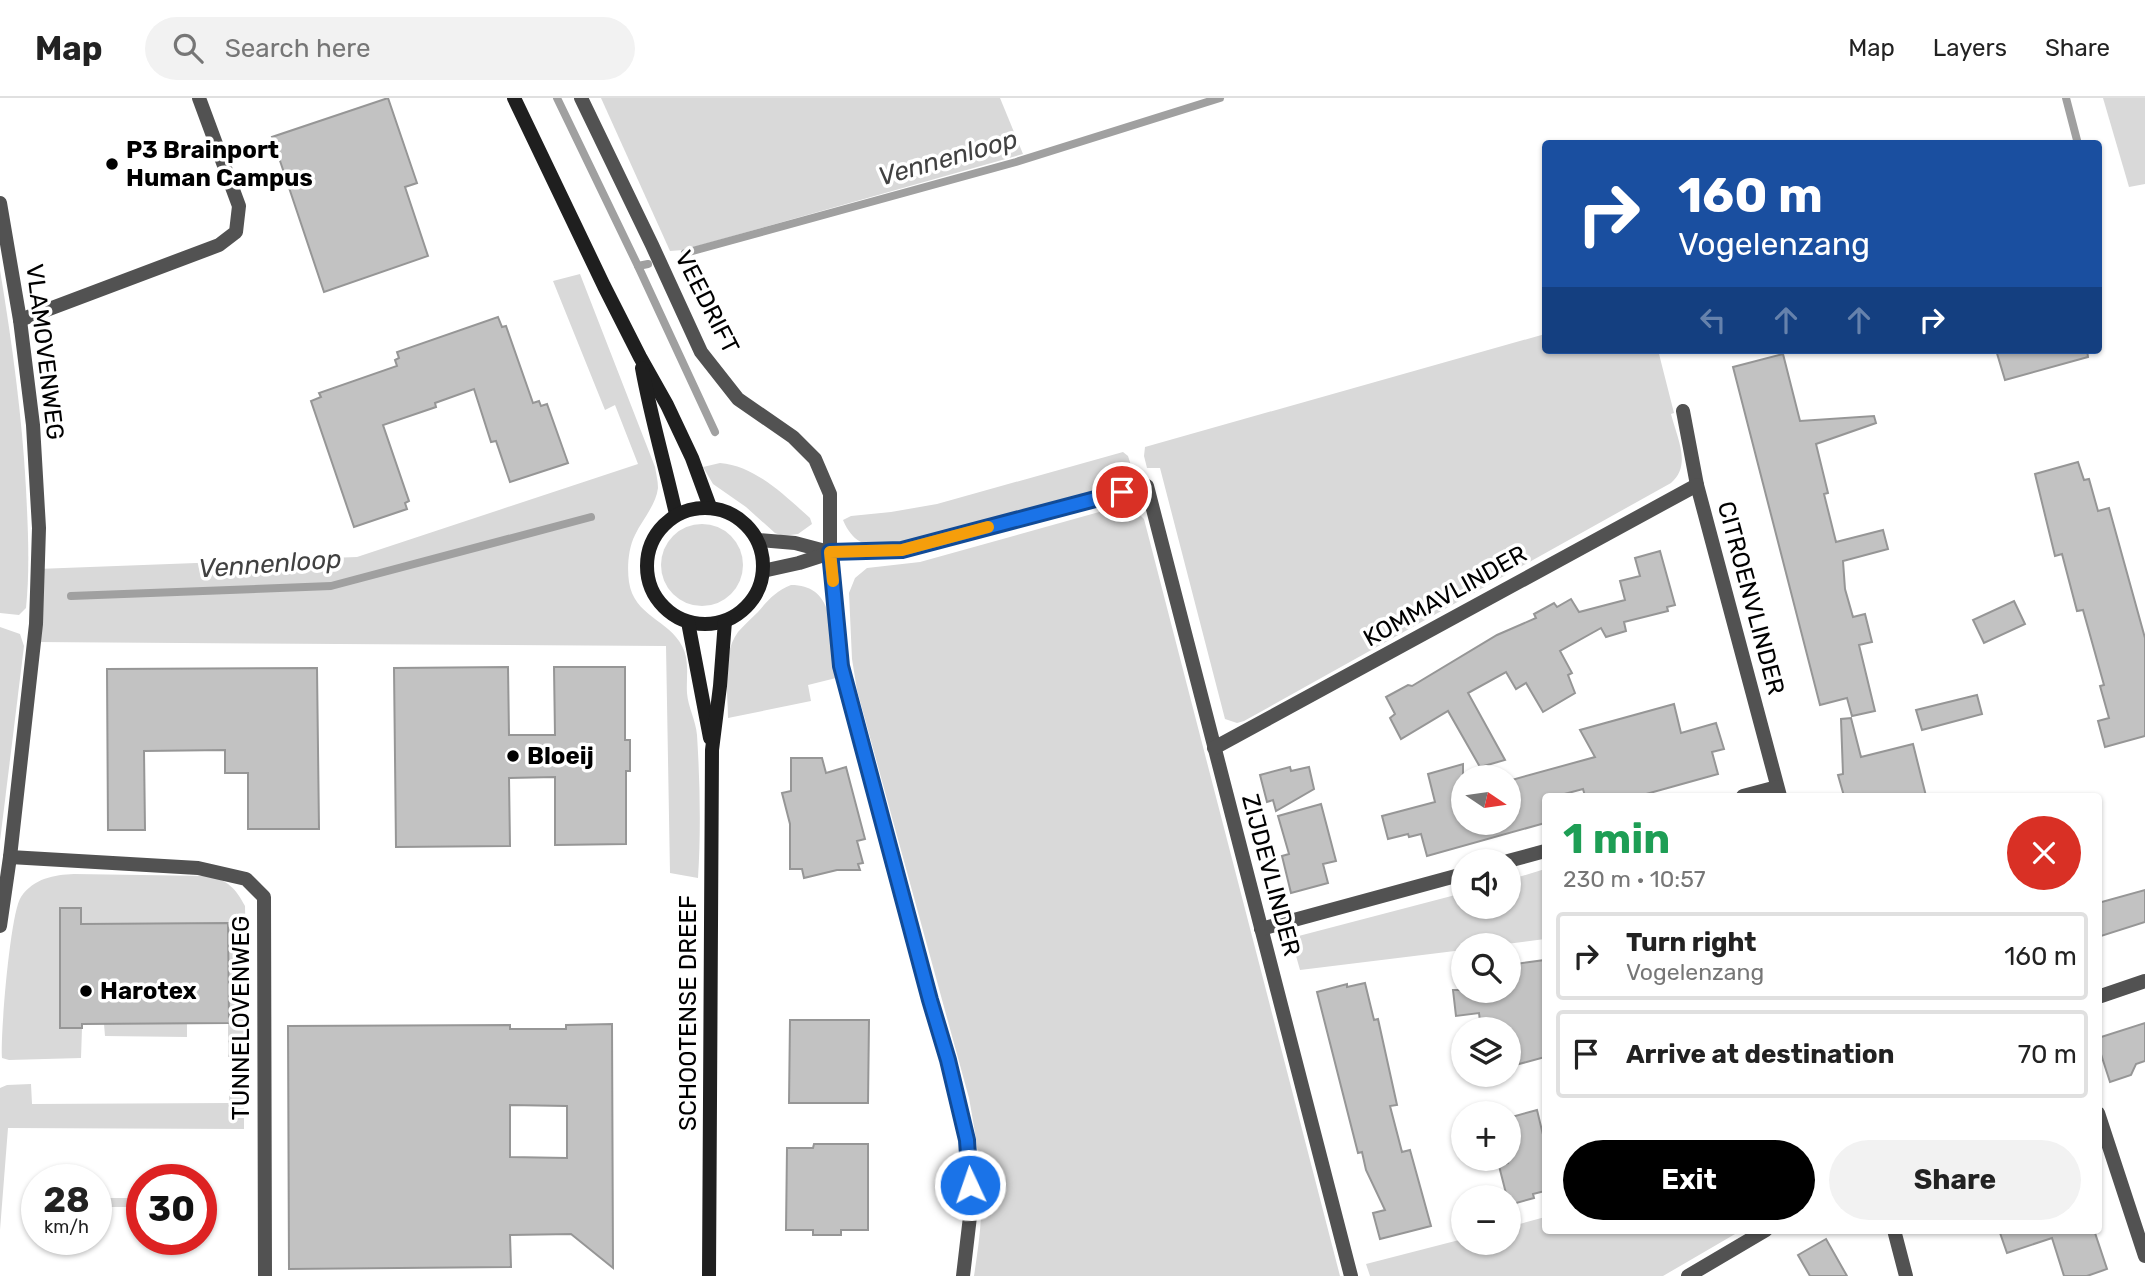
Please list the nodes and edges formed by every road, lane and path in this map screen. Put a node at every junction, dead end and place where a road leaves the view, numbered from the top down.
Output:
1 (199, 98) edge
2 (514, 98) edge
3 (581, 98) edge
4 (0, 203) edge
5 (20, 320) junction
6 (640, 357) junction
7 (1683, 411) dead end
8 (1697, 485) junction
9 (710, 507) junction
10 (676, 514) junction
11 (758, 540) junction
12 (830, 552) junction
13 (763, 571) junction
14 (725, 621) junction
15 (688, 622) junction
16 (1214, 748) junction
17 (712, 751) junction
18 (1779, 792) edge
19 (1542, 852) edge
20 (10, 857) junction
21 (1521, 857) edge
22 (1451, 877) edge
23 (0, 926) edge
24 (1261, 929) junction
25 (2145, 981) edge
26 (2102, 996) edge
27 (2102, 1124) edge
28 (1759, 1234) edge
29 (1895, 1234) edge
30 (2142, 1236) edge
31 (2145, 1256) edge
32 (265, 1276) edge
33 (709, 1276) edge
34 (963, 1276) edge
35 (1350, 1276) edge
36 (1688, 1276) edge
37 (1906, 1276) edge

1 - 5 street
2 - 6 street
3 - 12 street, VEEDRIFT
4 - 5 street, VLAMOVENWEG
5 - 20 street, VLAMOVENWEG
6 - 9 street
6 - 10 street
7 - 8 street, CITROENVLINDER
8 - 16 street, KOMMAVLINDER
8 - 18 street, CITROENVLINDER
9 - 10 street
9 - 11 street
10 - 15 street
11 - 12 street
11 - 13 street
12 - 13 street
12 - 16 street, ZIJDEVLINDER
12 - 34 street, VEEDRIFT
13 - 14 street
14 - 15 street
14 - 17 street, SCHOOTENSE DREEF
15 - 17 street, SCHOOTENSE DREEF
16 - 24 street, ZIJDEVLINDER
17 - 33 street, SCHOOTENSE DREEF
19 - 21 street
20 - 23 street, VLAMOVENWEG
20 - 32 street, TUNNELOVENWEG
22 - 24 street
24 - 35 street, ZIJDEVLINDER
25 - 26 street
27 - 30 street
28 - 36 street
29 - 37 street
30 - 31 street

